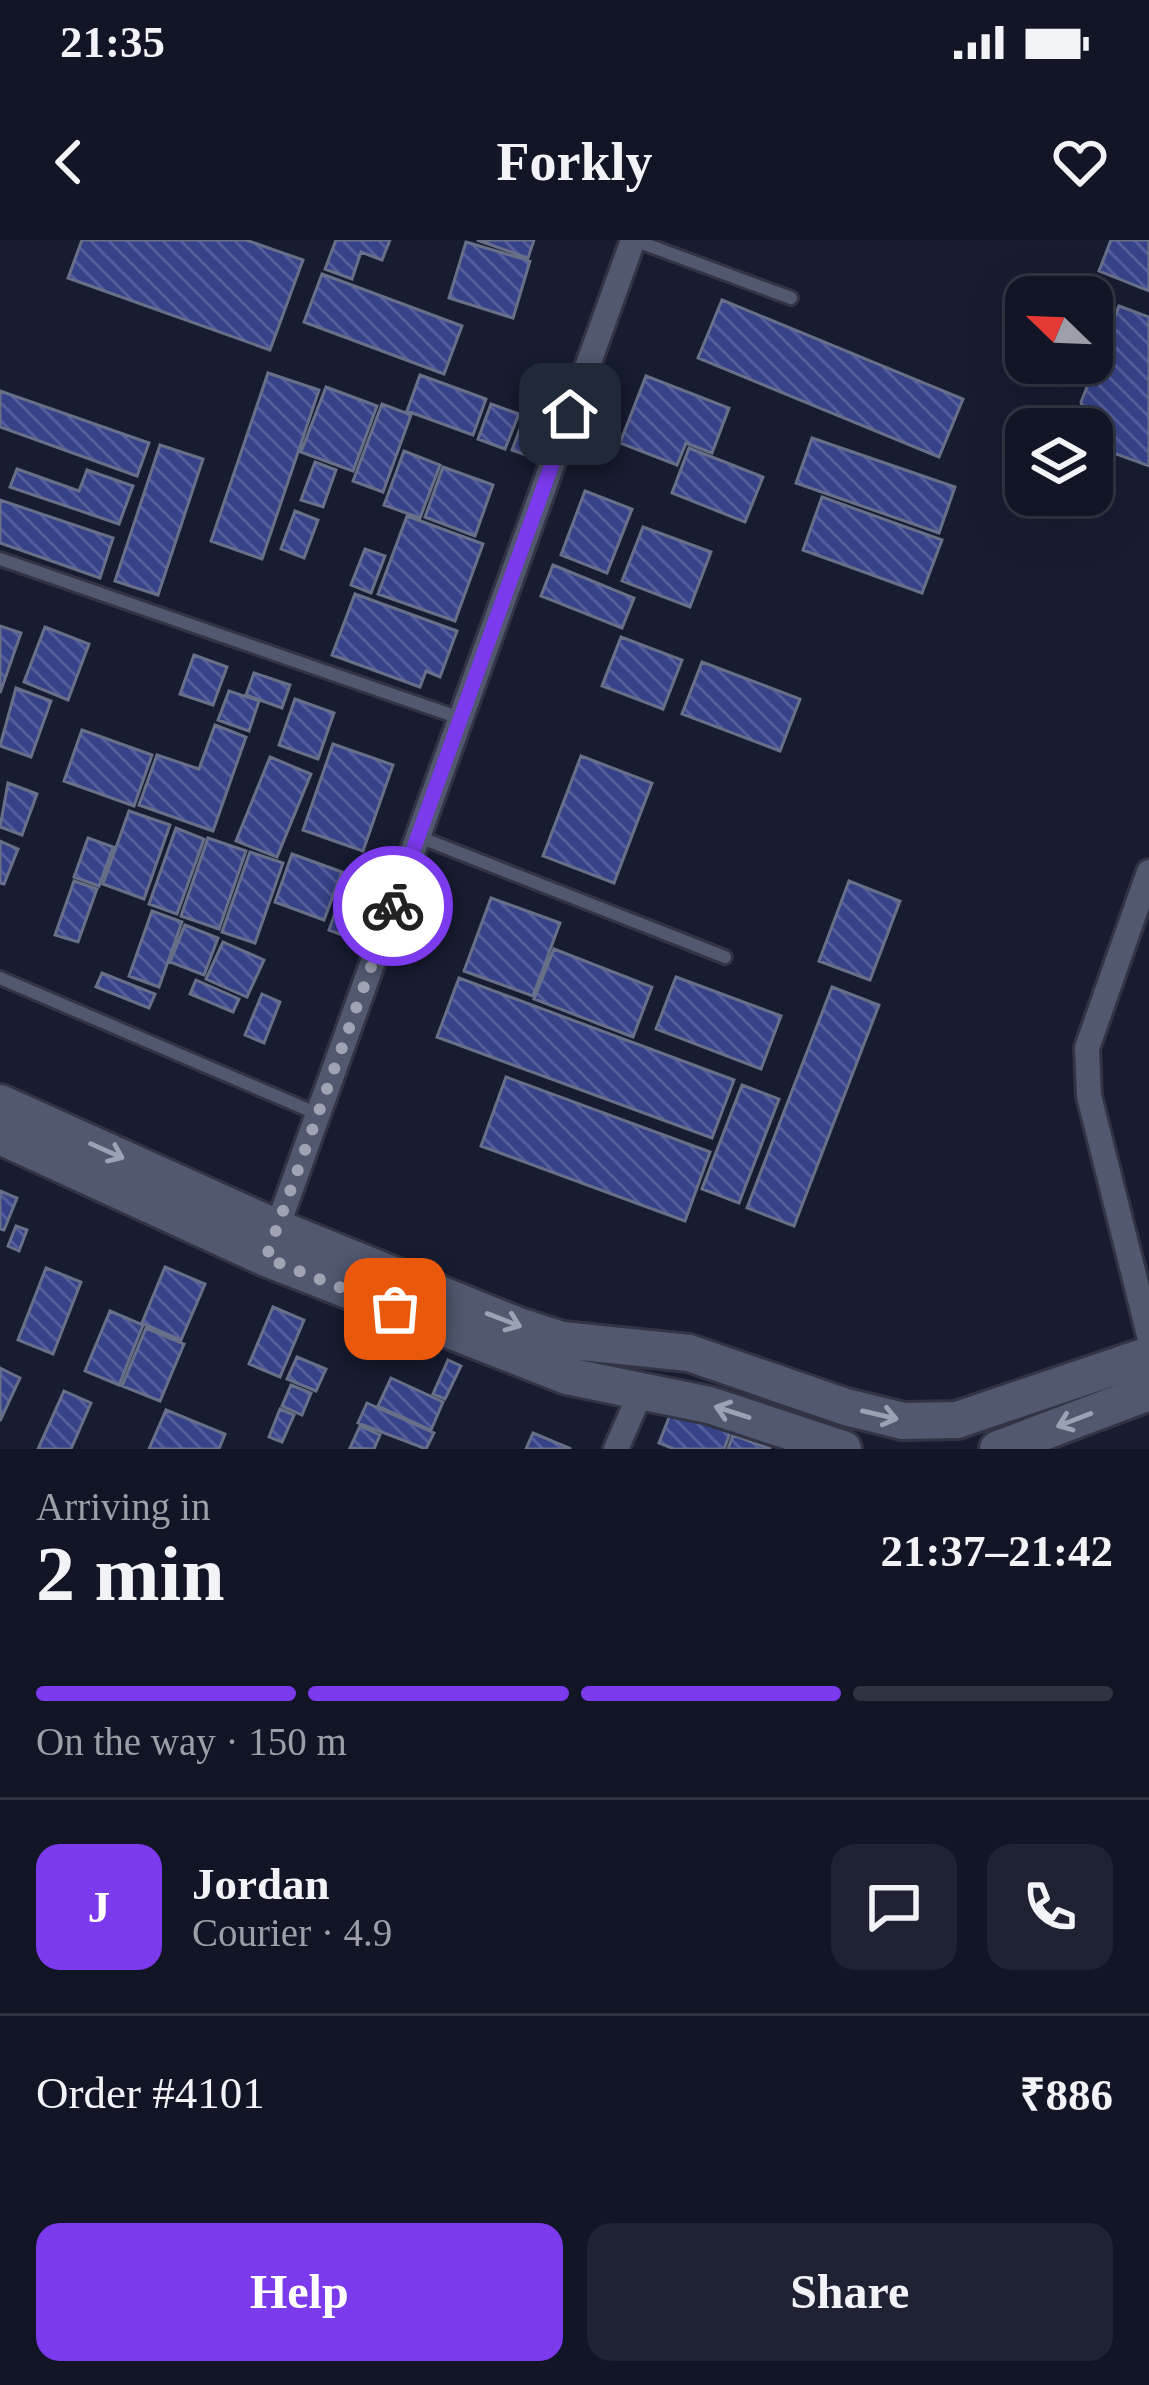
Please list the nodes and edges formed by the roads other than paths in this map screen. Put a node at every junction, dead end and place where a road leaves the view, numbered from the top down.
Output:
1 (633, 240) edge
2 (791, 298) dead end
3 (0, 560) edge
4 (461, 718) junction
5 (418, 837) junction
6 (1149, 872) edge
7 (724, 957) dead end
8 (0, 978) edge
9 (0, 1103) edge
10 (318, 1114) junction
11 (0, 1136) edge
12 (272, 1243) junction
13 (1149, 1335) edge
14 (1149, 1355) edge
15 (641, 1392) junction
16 (1149, 1392) edge
17 (616, 1449) edge
18 (843, 1449) edge
19 (998, 1449) edge

1 - 2 lane
1 - 4 street
3 - 4 lane
4 - 5 street
5 - 7 lane
5 - 10 street
6 - 13 street
8 - 10 lane
9 -> 12 street
10 - 12 street
11 - 12 street
12 -> 14 street
12 - 15 street
15 - 17 street
18 -> 15 street
16 -> 19 street

